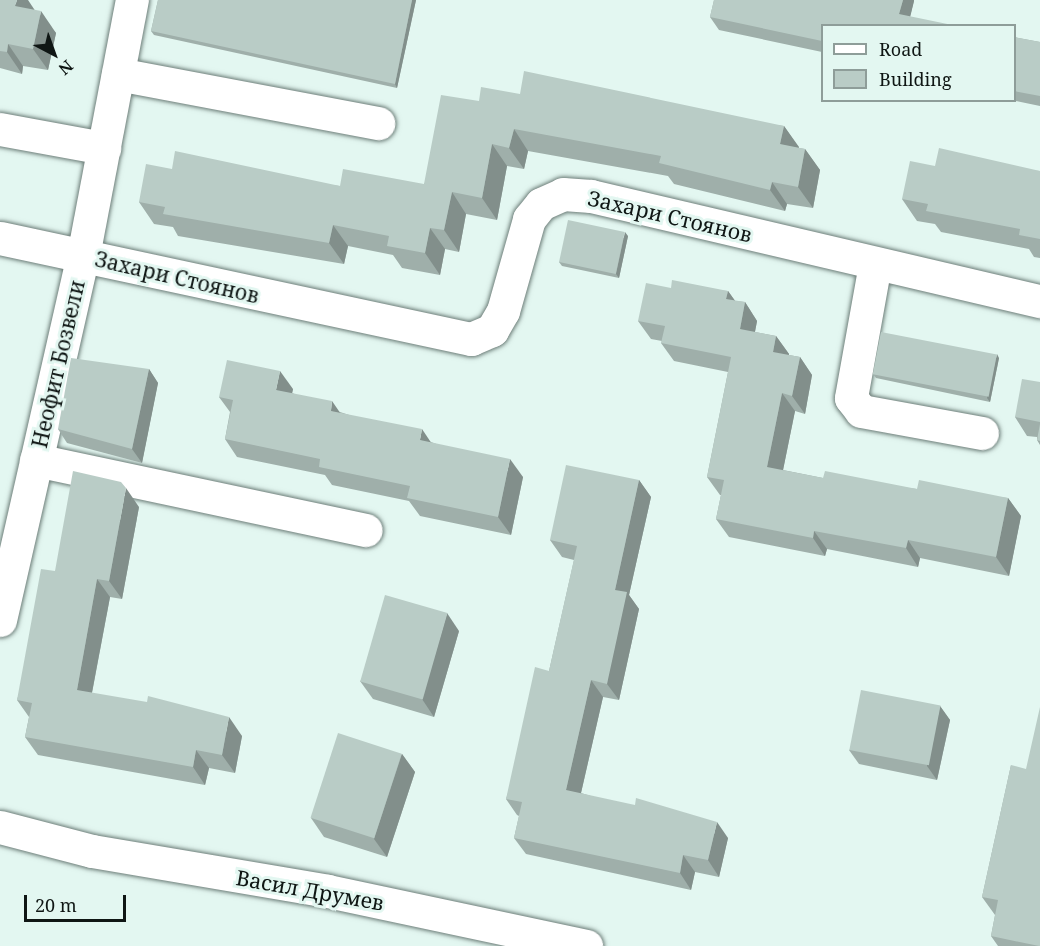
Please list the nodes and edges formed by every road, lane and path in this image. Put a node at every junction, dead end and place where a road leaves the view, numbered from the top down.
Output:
1 (132, 0) edge
2 (118, 74) junction
3 (378, 123) dead end
4 (0, 129) edge
5 (104, 148) junction
6 (0, 238) edge
7 (83, 256) junction
8 (875, 264) junction
9 (1040, 302) edge
10 (982, 433) dead end
11 (36, 460) junction
12 (366, 530) dead end
13 (0, 620) edge
14 (0, 827) edge
15 (586, 946) edge

1 - 2 street, Неофит Бозвели
2 - 3 street
2 - 5 street, Неофит Бозвели
4 - 5 street
5 - 7 street, Неофит Бозвели
6 - 7 street, Захари Стоянов
7 - 8 street, Захари Стоянов
7 - 11 street, Неофит Бозвели
8 - 9 street, Захари Стоянов
8 - 10 street
11 - 12 street
11 - 13 street, Неофит Бозвели
14 - 15 street, Васил Друмев

